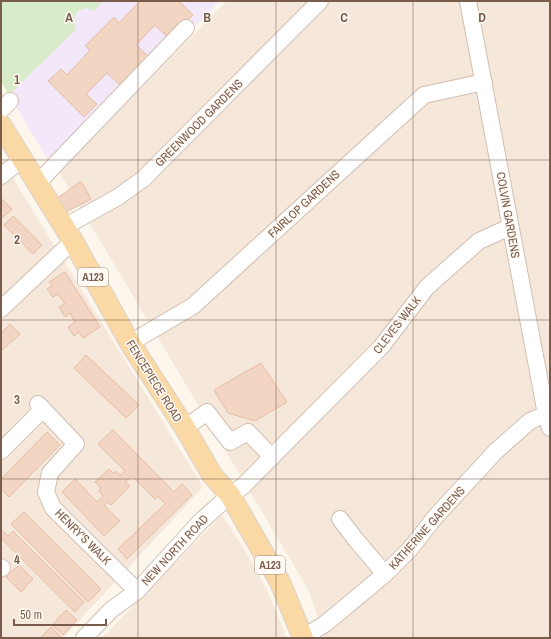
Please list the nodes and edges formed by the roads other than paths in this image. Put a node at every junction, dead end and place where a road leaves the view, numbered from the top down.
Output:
1 (320, 1) edge
2 (468, 1) edge
3 (186, 28) dead end
4 (484, 82) junction
5 (1, 125) edge
6 (22, 159) junction
7 (1, 176) edge
8 (38, 184) junction
9 (510, 228) junction
10 (68, 234) junction
11 (1, 309) edge
12 (130, 344) junction
13 (548, 421) edge
14 (185, 428) junction
15 (1, 451) edge
16 (272, 457) junction
17 (230, 495) junction
18 (340, 519) dead end
19 (385, 574) junction
20 (137, 591) junction
21 (303, 637) edge
22 (84, 638) edge

1 - 10 street, GREENWOOD GARDENS
2 - 4 street, COLVIN GARDENS
3 - 8 street
4 - 9 street, COLVIN GARDENS
4 - 12 street, FAIRLOP GARDENS
5 - 6 main road, FENCEPIECE ROAD / A123
6 - 7 street
6 - 8 main road, FENCEPIECE ROAD / A123
8 - 10 main road, FENCEPIECE ROAD / A123
9 - 13 street, COLVIN GARDENS
9 - 16 street, CLEVES WALK
10 - 11 street, GREENWOOD GARDENS
10 - 12 main road, FENCEPIECE ROAD / A123
12 - 14 main road, FENCEPIECE ROAD / A123
13 - 19 street, KATHERINE GARDENS
14 - 16 street
14 - 17 main road, FENCEPIECE ROAD / A123
15 - 20 street, HENRY'S WALK
16 - 17 street, NEW NORTH ROAD
17 - 20 street, NEW NORTH ROAD
17 - 21 main road, FENCEPIECE ROAD / A123
18 - 19 street
19 - 21 street, KATHERINE GARDENS
20 - 22 street, NEW NORTH ROAD

